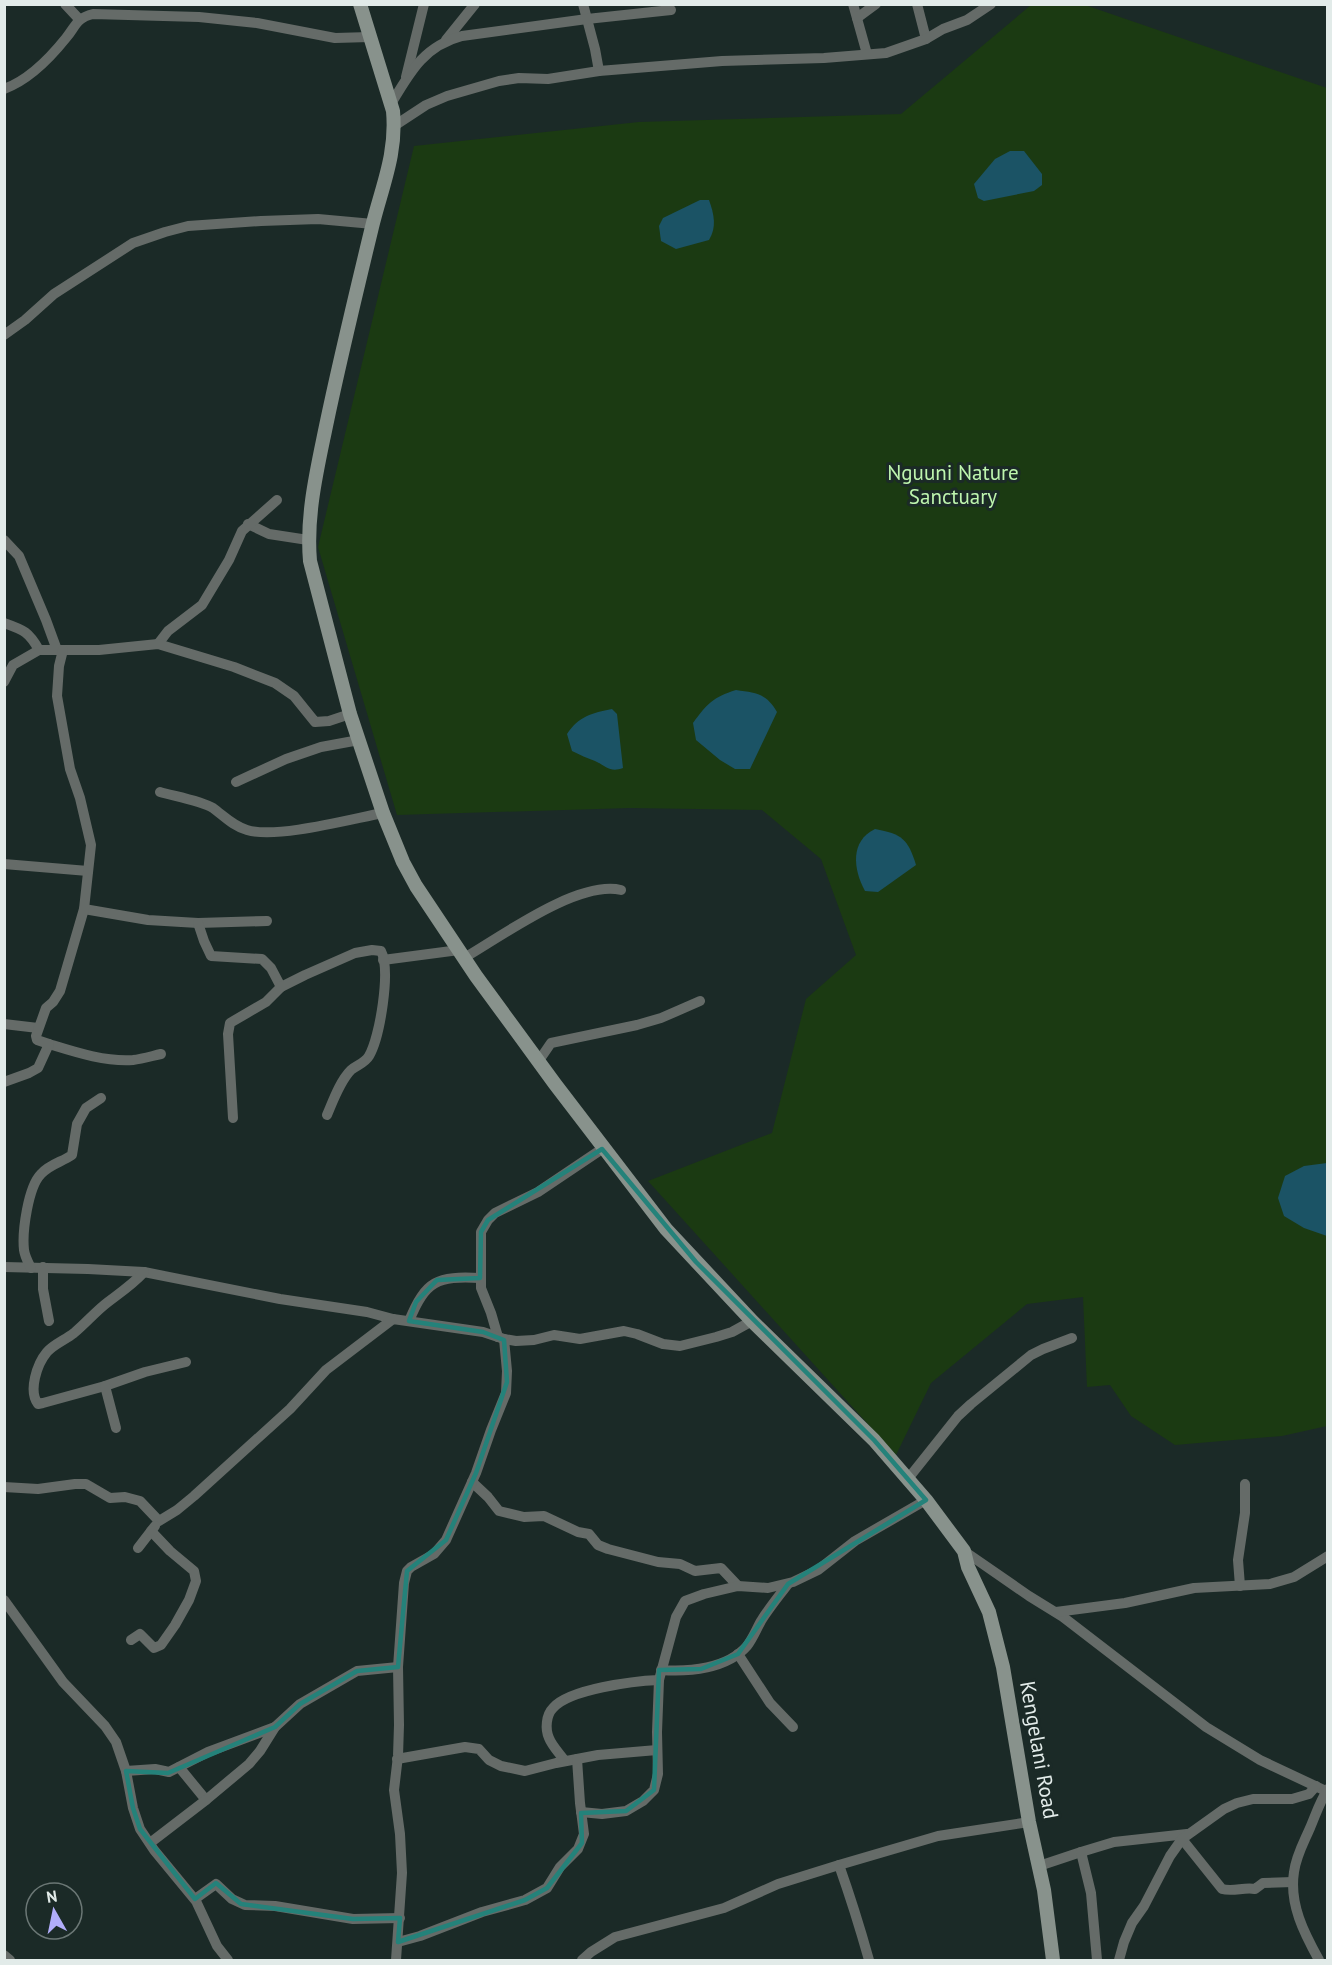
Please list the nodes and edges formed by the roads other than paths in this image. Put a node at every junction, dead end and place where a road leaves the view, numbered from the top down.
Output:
1 (65, 4) edge
2 (360, 4) edge
3 (424, 4) edge
4 (475, 4) edge
5 (583, 4) edge
6 (853, 4) edge
7 (876, 4) edge
8 (916, 4) edge
9 (991, 4) edge
10 (645, 9) edge
11 (671, 10) dead end
12 (857, 18) junction
13 (79, 19) junction
14 (587, 19) junction
15 (370, 37) junction
16 (926, 39) junction
17 (446, 40) junction
18 (867, 54) junction
19 (599, 71) junction
20 (404, 83) junction
21 (4, 89) edge
22 (391, 104) junction
23 (394, 126) junction
24 (373, 224) junction
25 (4, 335) edge
26 (278, 500) dead end
27 (248, 525) junction
28 (4, 540) edge
29 (308, 540) junction
30 (4, 623) edge
31 (158, 644) junction
32 (39, 650) junction
33 (60, 650) junction
34 (4, 682) edge
35 (350, 714) junction
36 (359, 740) junction
37 (236, 782) dead end
38 (160, 792) dead end
39 (383, 813) junction
40 (4, 864) edge
41 (88, 871) junction
42 (621, 890) dead end
43 (84, 909) junction
44 (267, 921) dead end
45 (198, 923) junction
46 (462, 954) junction
47 (383, 960) junction
48 (280, 987) junction
49 (700, 1001) dead end
50 (4, 1024) edge
51 (38, 1028) junction
52 (49, 1044) junction
53 (161, 1054) dead end
54 (538, 1062) junction
55 (4, 1082) edge
56 (101, 1098) dead end
57 (327, 1115) dead end
58 (233, 1118) dead end
59 (602, 1149) junction
60 (4, 1267) edge
61 (31, 1268) junction
62 (43, 1268) junction
63 (144, 1272) junction
64 (480, 1278) junction
65 (393, 1320) junction
66 (408, 1321) junction
67 (752, 1321) junction
68 (49, 1322) dead end
69 (501, 1338) junction
70 (1072, 1338) dead end
71 (186, 1362) dead end
72 (105, 1386) junction
73 (116, 1428) dead end
74 (907, 1480) junction
75 (472, 1482) junction
76 (1245, 1484) dead end
77 (4, 1487) edge
78 (926, 1500) junction
79 (159, 1521) junction
80 (151, 1531) junction
81 (138, 1548) dead end
82 (964, 1551) junction
83 (1328, 1556) edge
84 (788, 1584) junction
85 (738, 1586) junction
86 (1240, 1586) junction
87 (4, 1600) edge
88 (1056, 1611) junction
89 (131, 1640) dead end
90 (738, 1654) junction
91 (398, 1667) junction
92 (660, 1675) junction
93 (275, 1727) junction
94 (793, 1727) dead end
95 (657, 1750) junction
96 (397, 1759) junction
97 (577, 1759) junction
98 (565, 1761) junction
99 (179, 1767) junction
100 (126, 1771) junction
101 (1324, 1789) edge
102 (206, 1800) junction
103 (581, 1812) junction
104 (1029, 1822) junction
105 (1185, 1836) junction
106 (150, 1843) junction
107 (1081, 1852) junction
108 (839, 1865) junction
109 (1039, 1866) junction
110 (1293, 1882) junction
111 (195, 1899) junction
112 (400, 1918) junction
113 (398, 1942) junction
114 (4, 1954) edge
115 (10, 1960) edge
116 (228, 1960) edge
117 (396, 1960) edge
118 (582, 1960) edge
119 (869, 1960) edge
120 (1053, 1960) edge
121 (1097, 1960) edge
122 (1119, 1960) edge
123 (1319, 1960) edge

1 - 13 street
2 - 15 main road, Kengelani Road
3 - 20 street
4 - 17 street
5 - 14 street
6 - 12 street
7 - 12 street
8 - 16 street
9 - 16 street
10 - 11 street
10 - 14 street
12 - 18 street
13 - 15 street
13 - 21 street
14 - 17 street
14 - 19 street
15 - 22 main road, Kengelani Road
16 - 18 street
17 - 20 street
18 - 19 street
19 - 23 street
20 - 22 street
22 - 23 main road, Kengelani Road
23 - 24 main road, Kengelani Road
24 - 25 street
24 - 29 main road, Kengelani Road
26 - 27 street
27 - 29 street
27 - 31 street
28 - 33 street
29 - 35 main road, Kengelani Road
30 - 32 street
31 - 33 street
31 - 35 street
32 - 33 street
32 - 34 street
33 - 41 street
35 - 36 main road, Kengelani Road
36 - 37 street
36 - 39 main road, Kengelani Road
38 - 39 street
39 - 46 main road, Kengelani Road
40 - 41 street
41 - 43 street
42 - 46 street
43 - 45 street
43 - 51 street
44 - 45 street
45 - 48 street
46 - 47 street
46 - 54 main road, Kengelani Road
47 - 48 street
47 - 57 street
48 - 58 street
49 - 54 street
50 - 51 street
51 - 52 street
52 - 53 street
52 - 55 street
54 - 59 main road, Kengelani Road
56 - 61 street
59 - 64 street
59 - 67 main road, Kengelani Road
60 - 61 street
61 - 62 street
62 - 63 street
62 - 68 street
63 - 65 street
63 - 72 street
64 - 66 street
64 - 69 street
65 - 66 street
65 - 79 street
66 - 69 street
67 - 69 street
67 - 74 main road, Kengelani Road
69 - 75 street
70 - 74 street
71 - 72 street
72 - 73 street
74 - 78 main road, Kengelani Road
75 - 85 street
75 - 91 street
76 - 86 street
77 - 79 street
78 - 82 main road, Kengelani Road
78 - 84 street
79 - 80 street
80 - 81 street
80 - 89 street
82 - 88 street
82 - 104 main road, Kengelani Road
83 - 86 street
84 - 85 street
84 - 90 street
85 - 92 street
86 - 88 street
87 - 100 street
88 - 101 street
90 - 92 street
90 - 94 street
91 - 93 street
91 - 96 street
92 - 95 street
92 - 98 street
93 - 99 street
93 - 102 street
95 - 97 street
95 - 103 street
96 - 98 street
96 - 112 street
97 - 98 street
97 - 103 street
99 - 100 street
99 - 102 street
100 - 106 street
101 - 105 street
101 - 110 street
102 - 106 street
103 - 113 street
104 - 108 street
104 - 109 main road, Kengelani Road
105 - 107 street
105 - 110 street
105 - 122 street
106 - 111 street
107 - 109 street
107 - 121 street
108 - 118 street
108 - 119 street
109 - 120 main road, Kengelani Road
110 - 123 street
111 - 112 street
111 - 116 street
112 - 113 street
113 - 117 street
114 - 115 street

